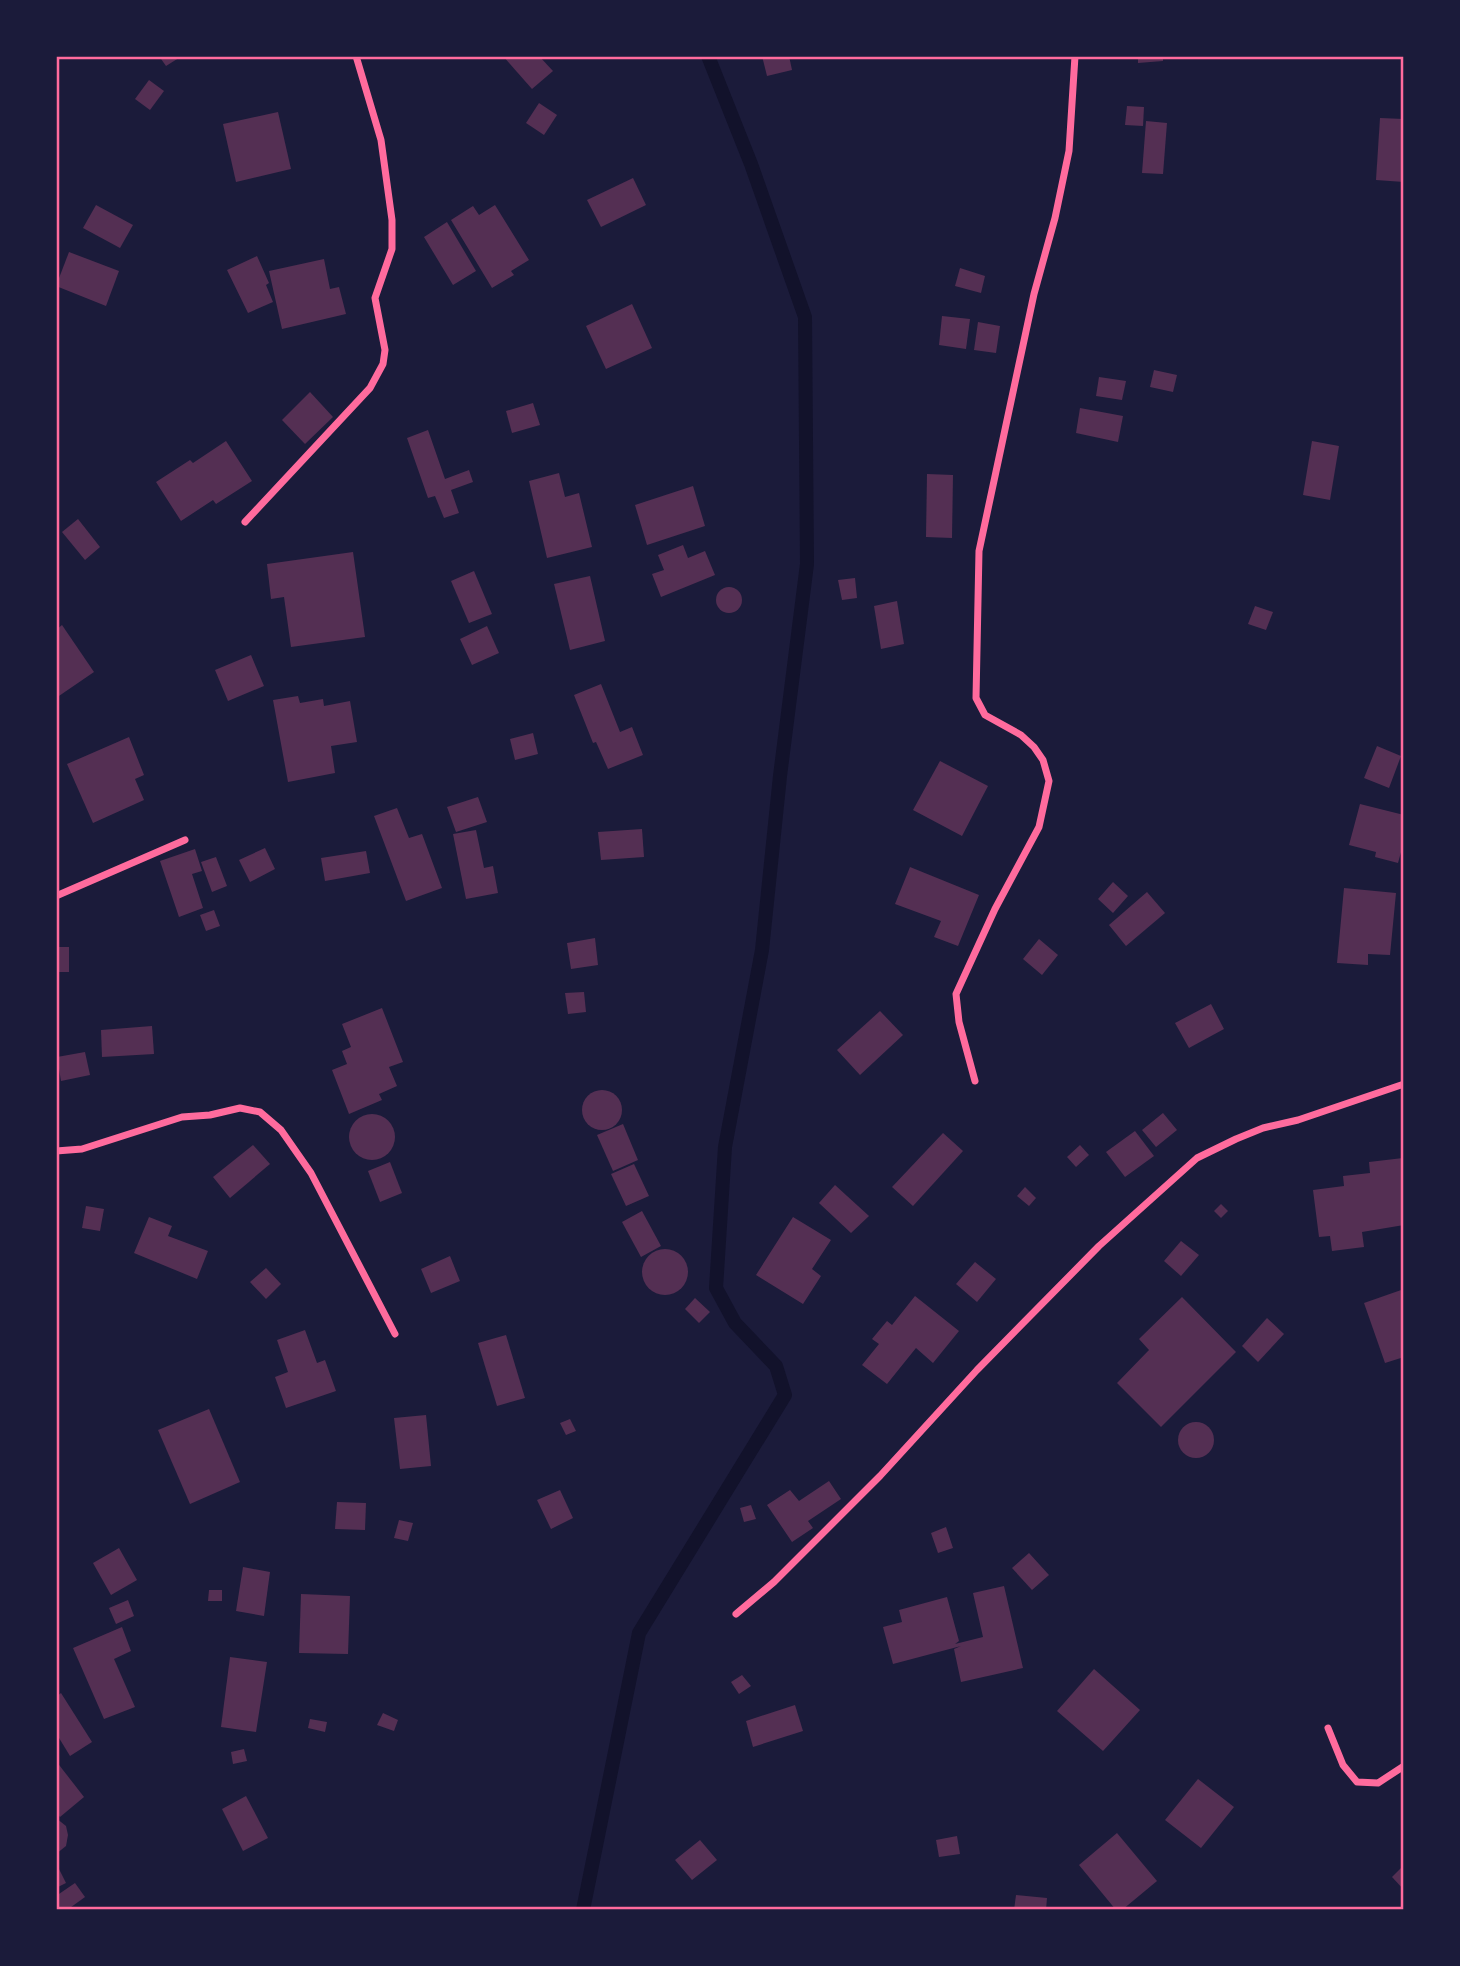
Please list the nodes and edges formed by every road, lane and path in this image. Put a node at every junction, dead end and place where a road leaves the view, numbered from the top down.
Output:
1 (356, 56) edge
2 (1075, 56) edge
3 (245, 522) dead end
4 (185, 840) dead end
5 (56, 896) edge
6 (975, 1081) dead end
7 (1404, 1084) edge
8 (56, 1152) edge
9 (395, 1334) dead end
10 (736, 1614) dead end
11 (1328, 1728) dead end
12 (1404, 1766) edge

1 - 3 street
2 - 6 street
4 - 5 street
7 - 10 street
8 - 9 street
11 - 12 street

